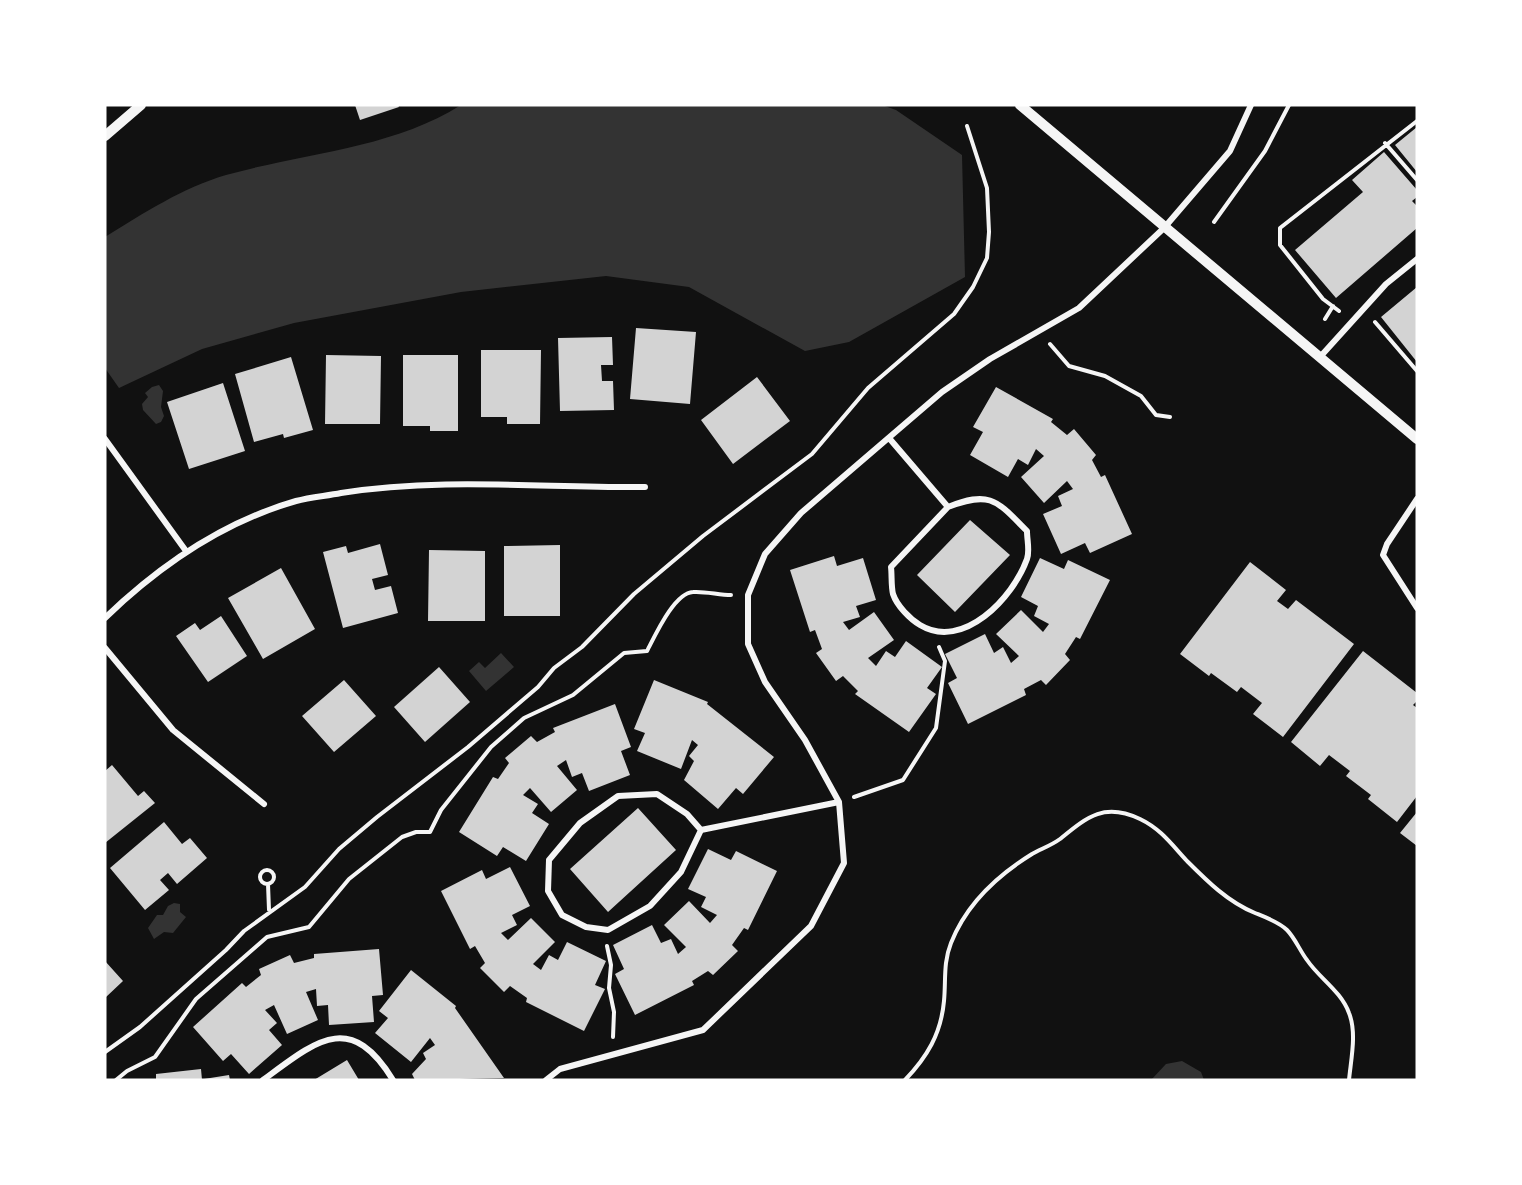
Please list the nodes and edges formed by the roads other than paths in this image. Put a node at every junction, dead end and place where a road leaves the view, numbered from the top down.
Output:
1 (141, 105) edge
2 (1020, 105) edge
3 (1251, 105) edge
4 (105, 136) edge
5 (1164, 228) junction
6 (1417, 259) edge
7 (1320, 357) junction
8 (889, 438) junction
9 (105, 439) edge
10 (1417, 439) edge
11 (645, 487) dead end
12 (1417, 499) edge
13 (948, 507) junction
14 (186, 551) junction
15 (1417, 608) edge
16 (105, 618) edge
17 (105, 648) edge
18 (839, 802) junction
19 (264, 804) dead end
20 (701, 830) junction
21 (263, 1080) edge
22 (393, 1080) edge
23 (546, 1080) edge

1 - 4 street
2 - 5 street
3 - 5 street
5 - 7 street
5 - 8 street
6 - 7 street
7 - 10 street
8 - 13 street
8 - 18 street
9 - 14 street
11 - 14 street
12 - 15 street
13 - 13 street
14 - 16 street
17 - 19 street
18 - 20 street
18 - 23 street
20 - 20 street
21 - 22 street

